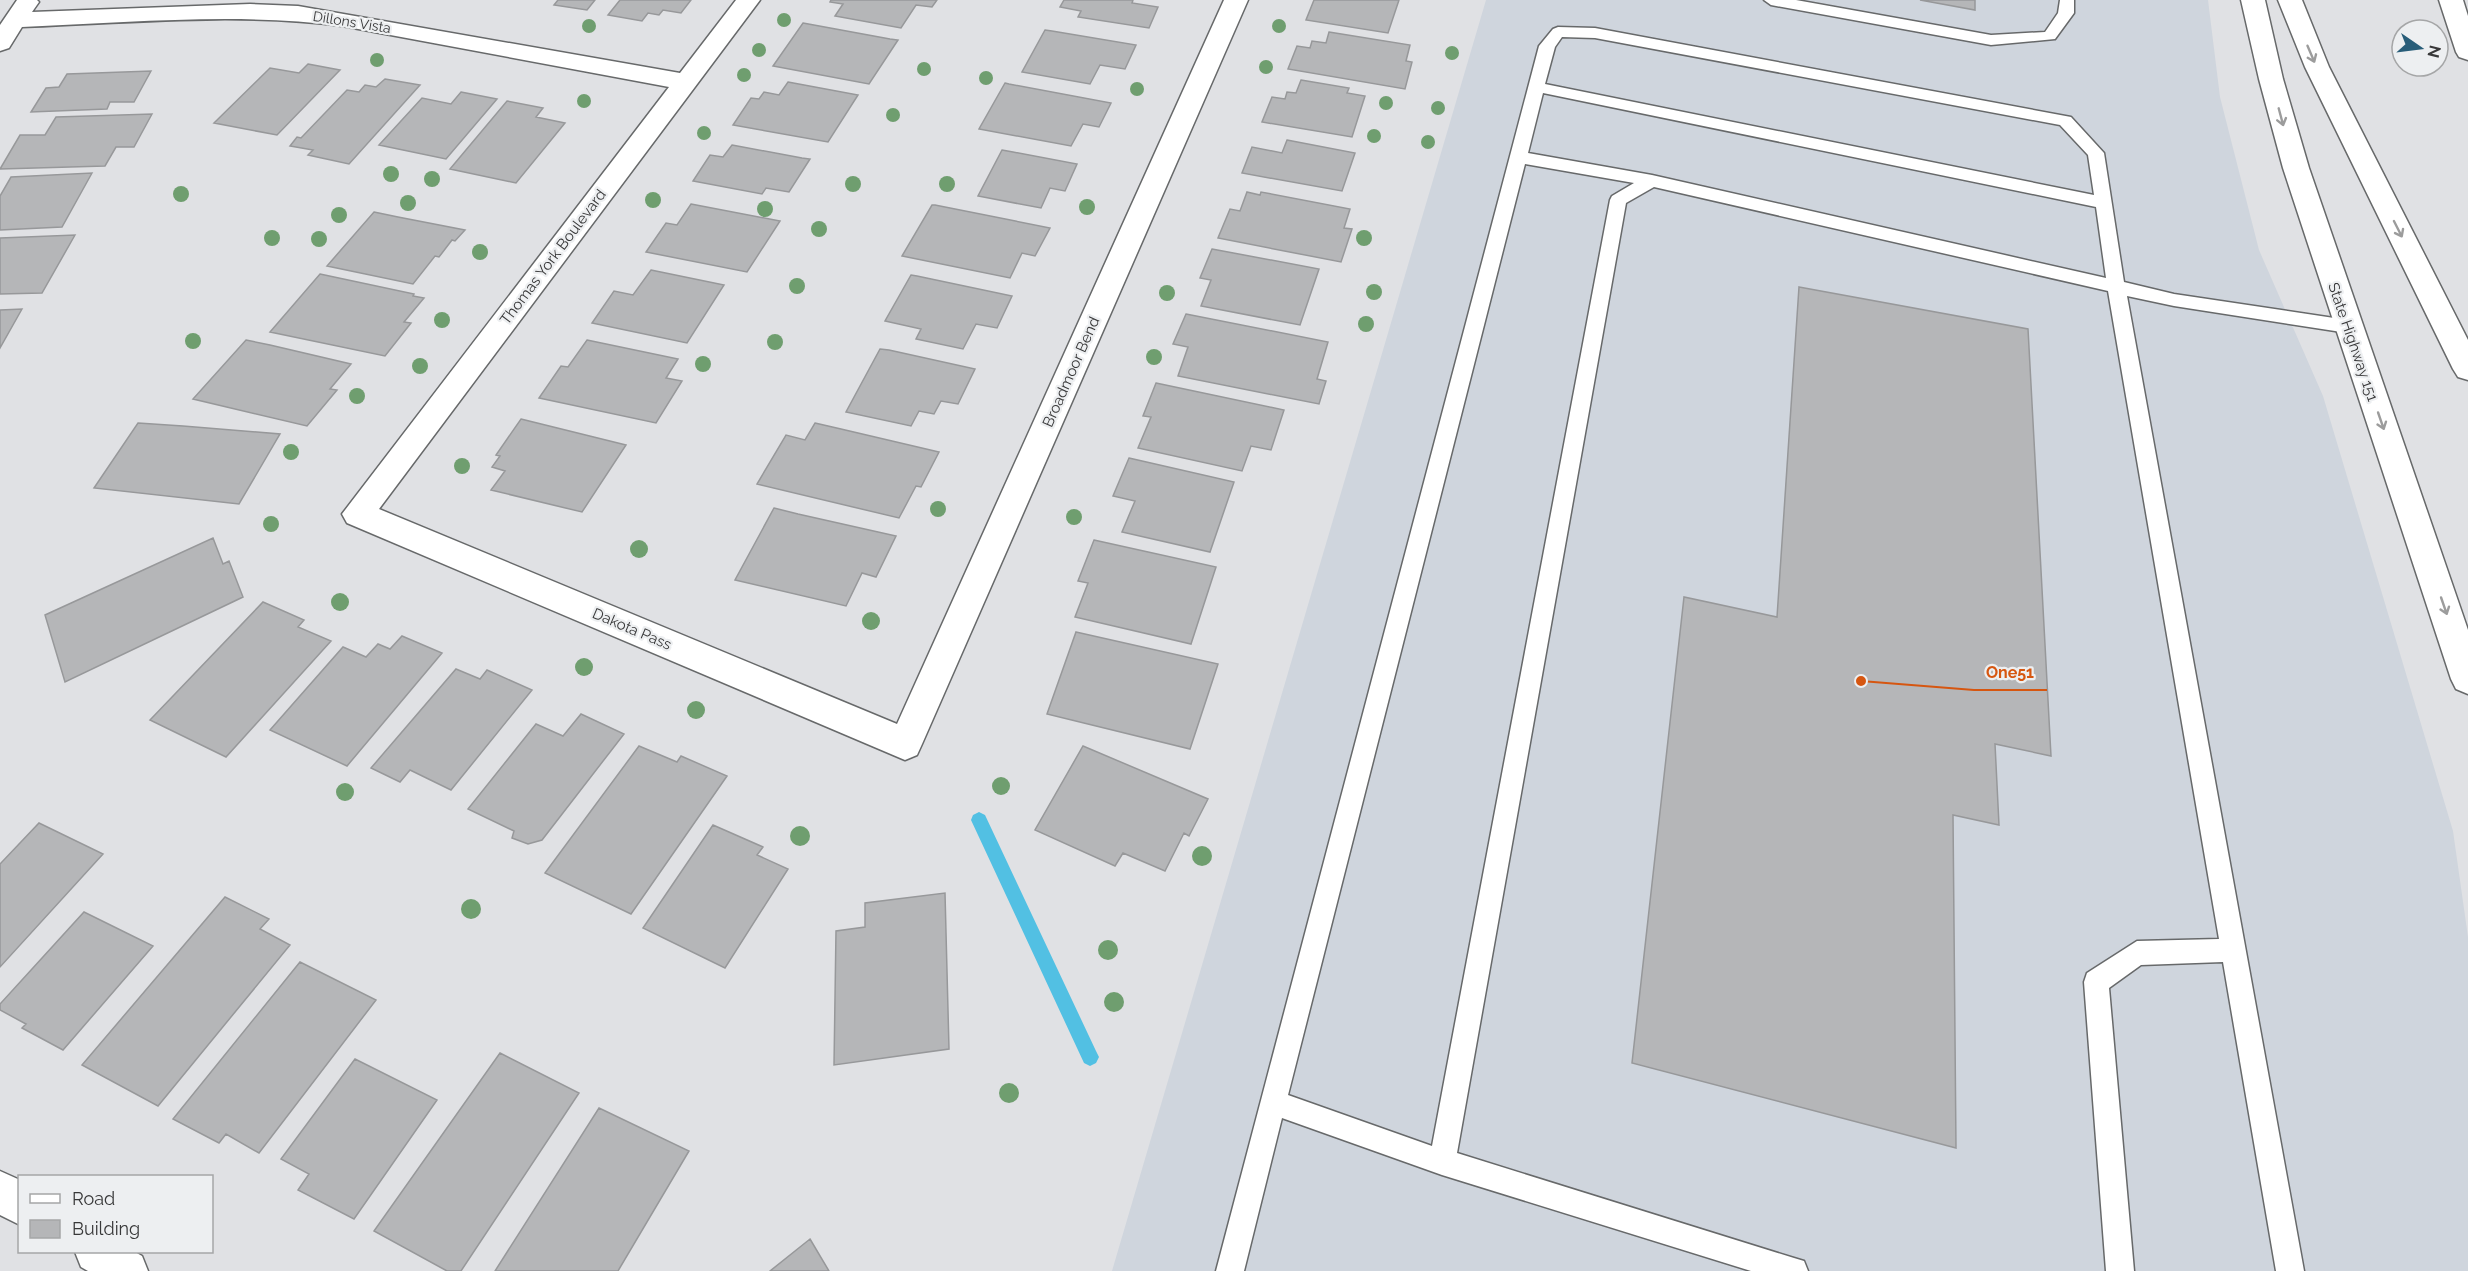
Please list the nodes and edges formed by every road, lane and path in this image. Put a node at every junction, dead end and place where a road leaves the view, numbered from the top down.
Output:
1 (748, 0) edge
2 (1236, 0) edge
3 (1771, 0) edge
4 (2067, 0) edge
5 (2253, 0) edge
6 (2290, 0) edge
7 (2451, 0) edge
8 (21, 10) edge
9 (0, 43) edge
10 (2468, 52) edge
11 (685, 82) junction
12 (1537, 87) junction
13 (1518, 157) junction
14 (1652, 182) junction
15 (2103, 203) junction
16 (2116, 286) junction
17 (2348, 326) junction
18 (2468, 369) edge
19 (358, 514) joint
20 (2468, 679) edge
21 (905, 744) joint
22 (2233, 950) junction
23 (1274, 1102) junction
24 (1442, 1162) junction
25 (0, 1192) edge
26 (18, 1203) edge
27 (99, 1253) edge
28 (127, 1271) edge
29 (1230, 1271) edge
30 (1794, 1271) edge
31 (2120, 1271) edge
32 (2290, 1271) edge

1 - 11 main road, Thomas York Boulevard
2 - 21 main road, Broadmoor Bend
3 - 4 lane
5 -> 17 main road, State Highway 151
6 -> 18 main road
7 - 10 main road
8 - 9 main road
8 - 11 main road, Dillons Vista
11 - 19 main road, Thomas York Boulevard
12 - 13 lane
12 - 15 lane
12 - 15 lane
13 - 14 lane
13 - 23 lane
14 - 16 lane
14 - 24 lane
15 - 16 lane
16 - 17 lane
16 - 22 lane
17 -> 20 main road, State Highway 151
19 - 21 main road, Dakota Pass
22 - 31 lane
22 - 32 lane
23 - 24 lane
23 - 29 lane
24 - 30 lane
25 - 26 main road
27 - 28 main road

